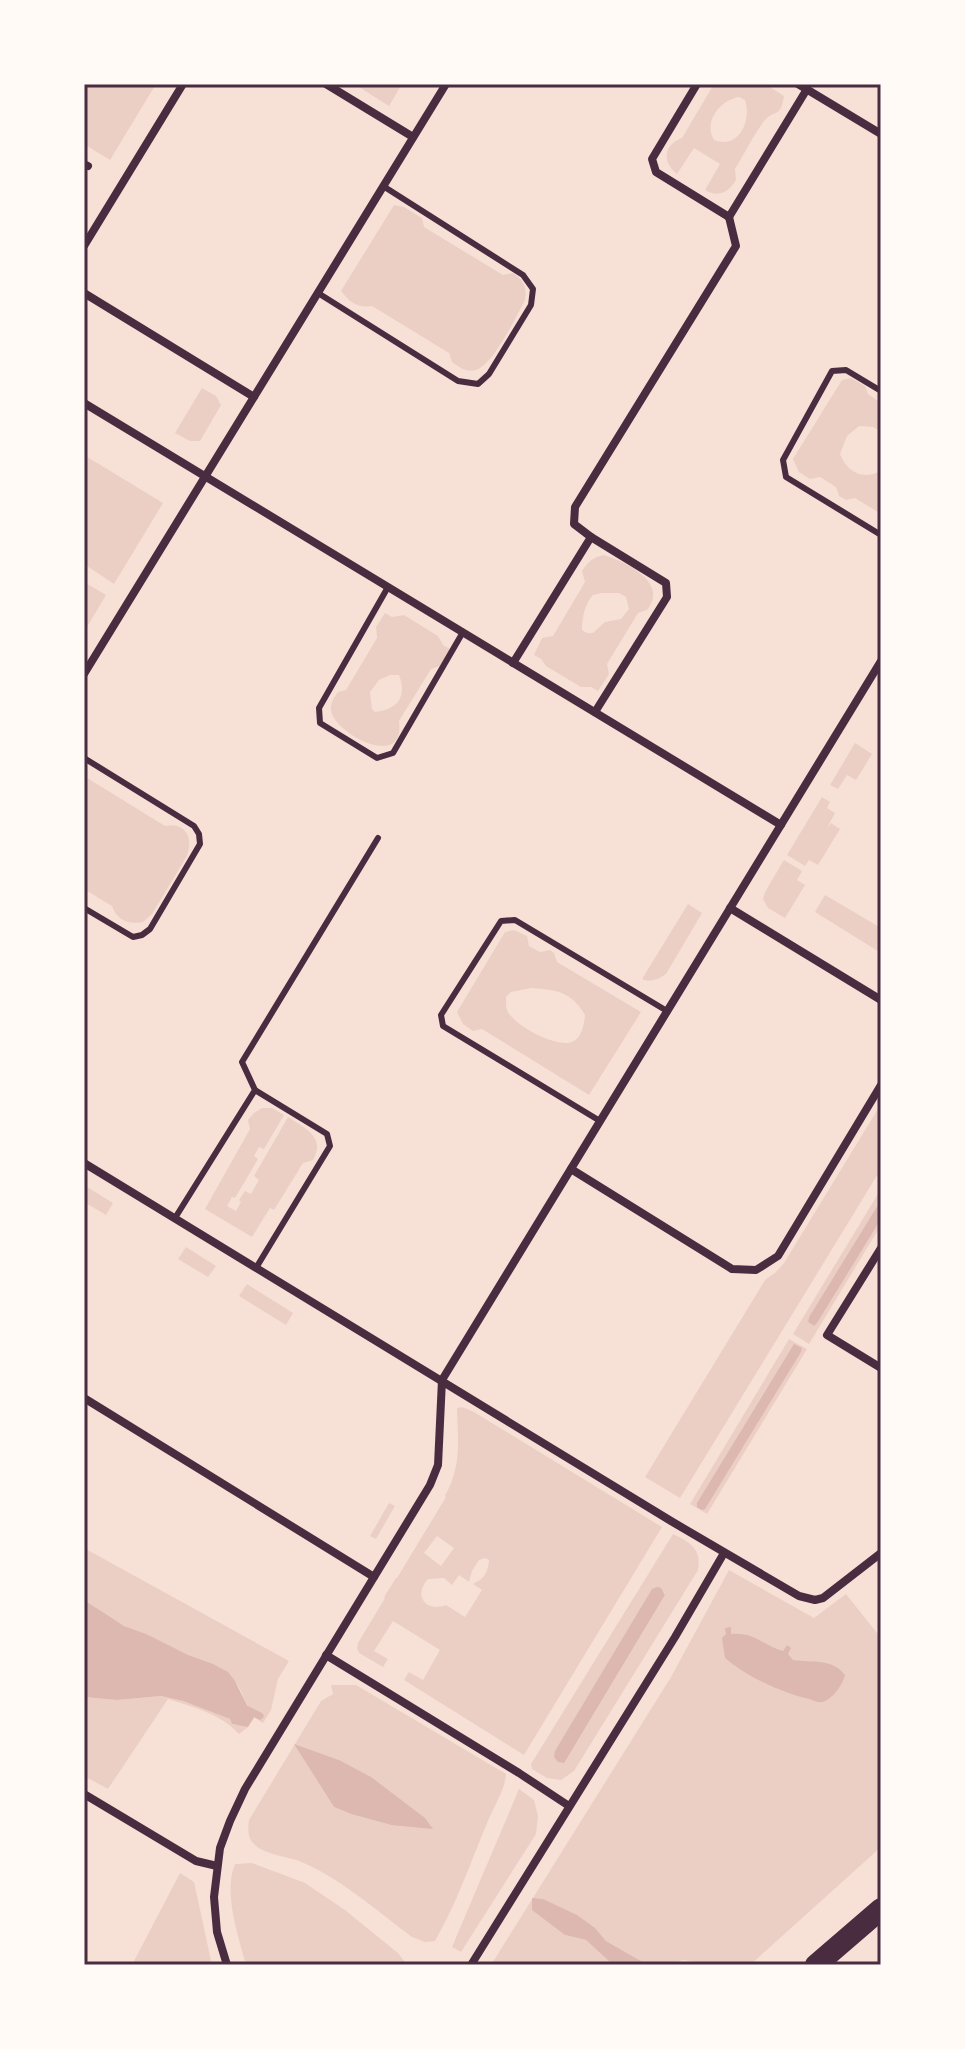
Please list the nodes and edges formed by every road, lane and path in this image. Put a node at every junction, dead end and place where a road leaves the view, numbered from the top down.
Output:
1 (183, 84) edge
2 (326, 84) edge
3 (446, 84) edge
4 (697, 84) edge
5 (802, 87) edge
6 (881, 134) edge
7 (413, 137) junction
8 (383, 186) junction
9 (729, 217) junction
10 (84, 246) edge
11 (84, 293) edge
12 (318, 293) junction
13 (881, 391) edge
14 (254, 397) junction
15 (84, 403) edge
16 (205, 476) junction
17 (881, 535) edge
18 (591, 537) junction
19 (388, 587) junction
20 (463, 632) junction
21 (881, 661) edge
22 (513, 663) junction
23 (84, 674) edge
24 (595, 712) junction
25 (84, 758) edge
26 (781, 825) junction
27 (378, 838) dead end
28 (84, 908) edge
29 (730, 908) junction
30 (881, 1000) edge
31 (667, 1011) junction
32 (881, 1085) edge
33 (255, 1090) junction
34 (600, 1121) junction
35 (84, 1163) edge
36 (571, 1169) junction
37 (175, 1218) junction
38 (881, 1248) edge
39 (256, 1268) junction
40 (881, 1368) edge
41 (442, 1380) junction
42 (84, 1398) edge
43 (724, 1553) junction
44 (881, 1553) edge
45 (374, 1577) junction
46 (326, 1655) junction
47 (84, 1794) edge
48 (569, 1806) junction
49 (217, 1866) junction
50 (881, 1909) edge
51 (227, 1965) edge
52 (471, 1965) edge
53 (816, 1965) edge

1 - 10 street
2 - 7 street
3 - 7 street
4 - 9 street
5 - 6 street
5 - 9 street
7 - 8 street
8 - 12 street
8 - 12 lane
9 - 18 street
11 - 14 street
12 - 14 street
13 - 17 lane
14 - 16 street
15 - 16 street
16 - 19 street
16 - 23 street
18 - 22 street
18 - 24 street
19 - 20 street
19 - 20 lane
20 - 22 street
21 - 26 street
22 - 24 street
24 - 26 street
25 - 28 lane
26 - 29 street
27 - 33 lane
29 - 30 street
29 - 31 street
31 - 34 street
31 - 34 lane
32 - 36 street
33 - 37 lane
33 - 39 lane
34 - 36 street
35 - 37 street
36 - 41 street
37 - 39 street
38 - 40 street
39 - 41 street
41 - 43 street
41 - 45 street
42 - 45 street
43 - 44 street
43 - 48 street
45 - 46 street
46 - 48 street
46 - 49 street
47 - 49 street
48 - 52 street
49 - 51 street
50 - 53 highway

